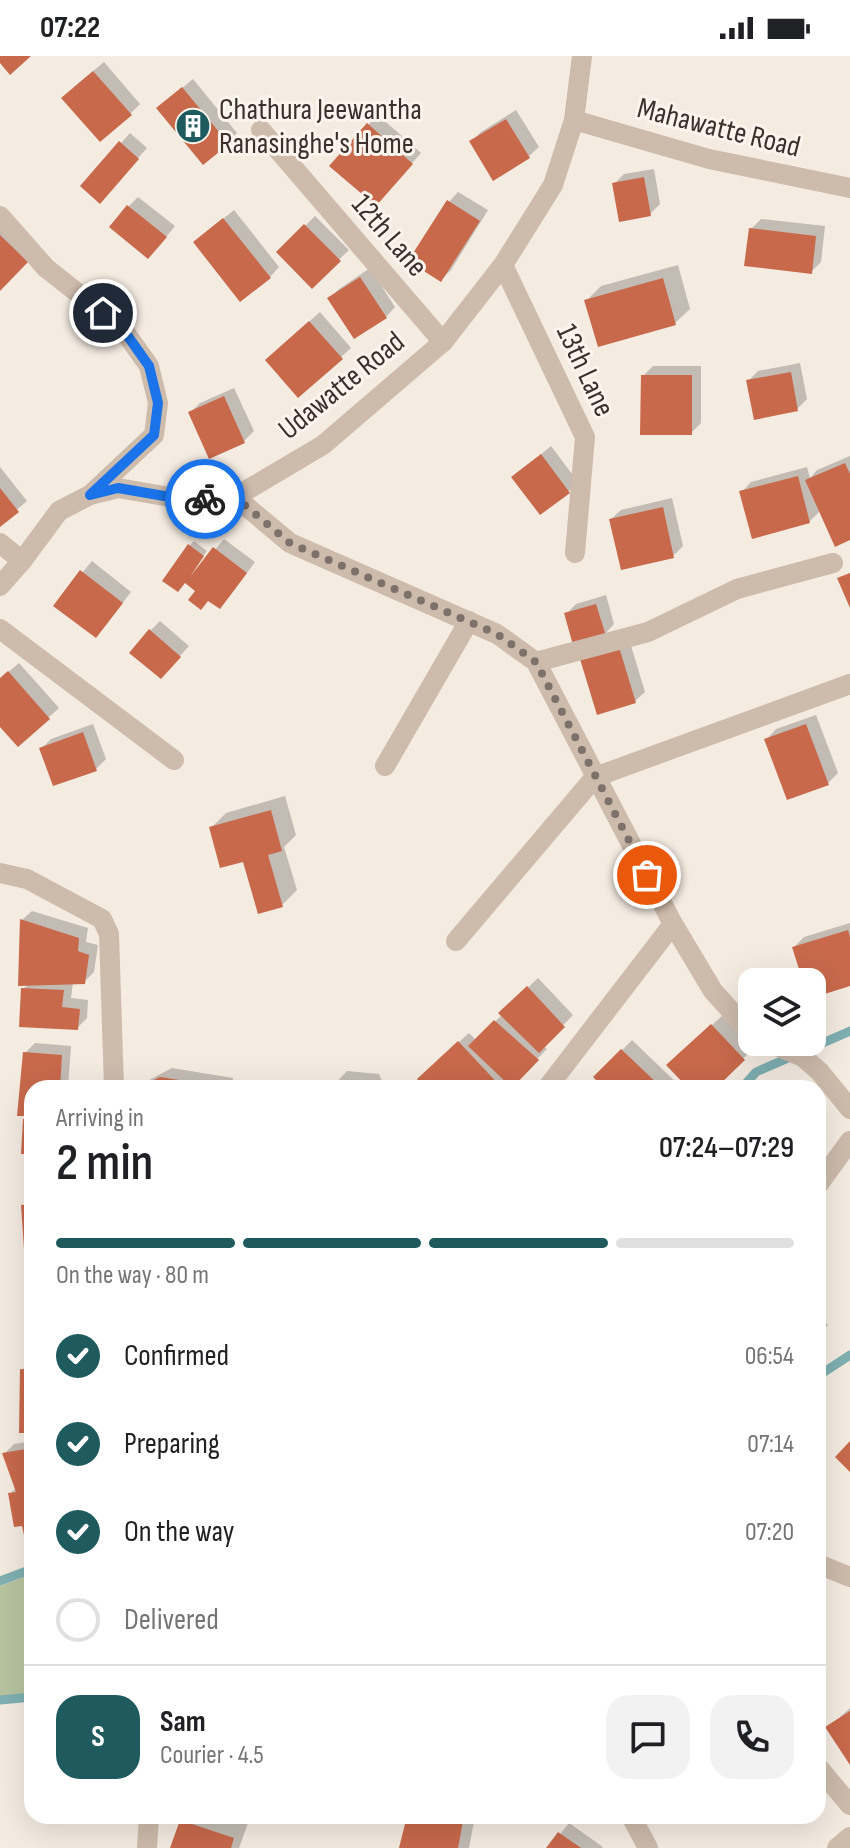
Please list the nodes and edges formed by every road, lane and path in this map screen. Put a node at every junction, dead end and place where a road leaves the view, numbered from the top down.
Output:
1 (582, 56) edge
2 (574, 120) junction
3 (261, 130) dead end
4 (850, 188) edge
5 (0, 216) edge
6 (503, 265) junction
7 (443, 342) junction
8 (90, 495) junction
9 (235, 497) junction
10 (0, 543) edge
11 (575, 553) dead end
12 (22, 561) junction
13 (833, 563) dead end
14 (0, 586) edge
15 (469, 621) junction
16 (0, 629) edge
17 (536, 662) junction
18 (850, 684) edge
19 (174, 760) dead end
20 (385, 766) dead end
21 (595, 777) junction
22 (0, 873) edge
23 (673, 924) junction
24 (456, 941) dead end
25 (738, 1019) edge
26 (801, 1056) edge
27 (114, 1080) edge
28 (553, 1080) edge
29 (850, 1109) edge
30 (850, 1141) edge
31 (826, 1174) edge
32 (826, 1567) edge
33 (850, 1577) edge
34 (826, 1776) edge
35 (850, 1805) edge
36 (148, 1824) edge
37 (635, 1824) edge
38 (850, 1837) edge
39 (147, 1848) edge
40 (648, 1848) edge
41 (837, 1848) edge

1 - 2 street, Udawatte Road
2 - 4 street, Mahawatte Road
2 - 6 street, Udawatte Road
3 - 7 street, 12th Lane
5 - 8 street
6 - 7 street, Udawatte Road
6 - 11 street, 13th Lane
7 - 9 street, Udawatte Road
8 - 9 street, Udawatte Road
8 - 12 street, Udawatte Road
9 - 15 street
10 - 12 street
12 - 14 street, Udawatte Road
13 - 17 street
15 - 17 street
15 - 20 street
16 - 19 street
17 - 21 street
18 - 21 street
21 - 23 street
21 - 24 street
22 - 27 street
23 - 25 street
23 - 28 street
26 - 29 street
30 - 31 street
32 - 33 street
34 - 35 street
36 - 39 street
37 - 40 street
38 - 41 street

